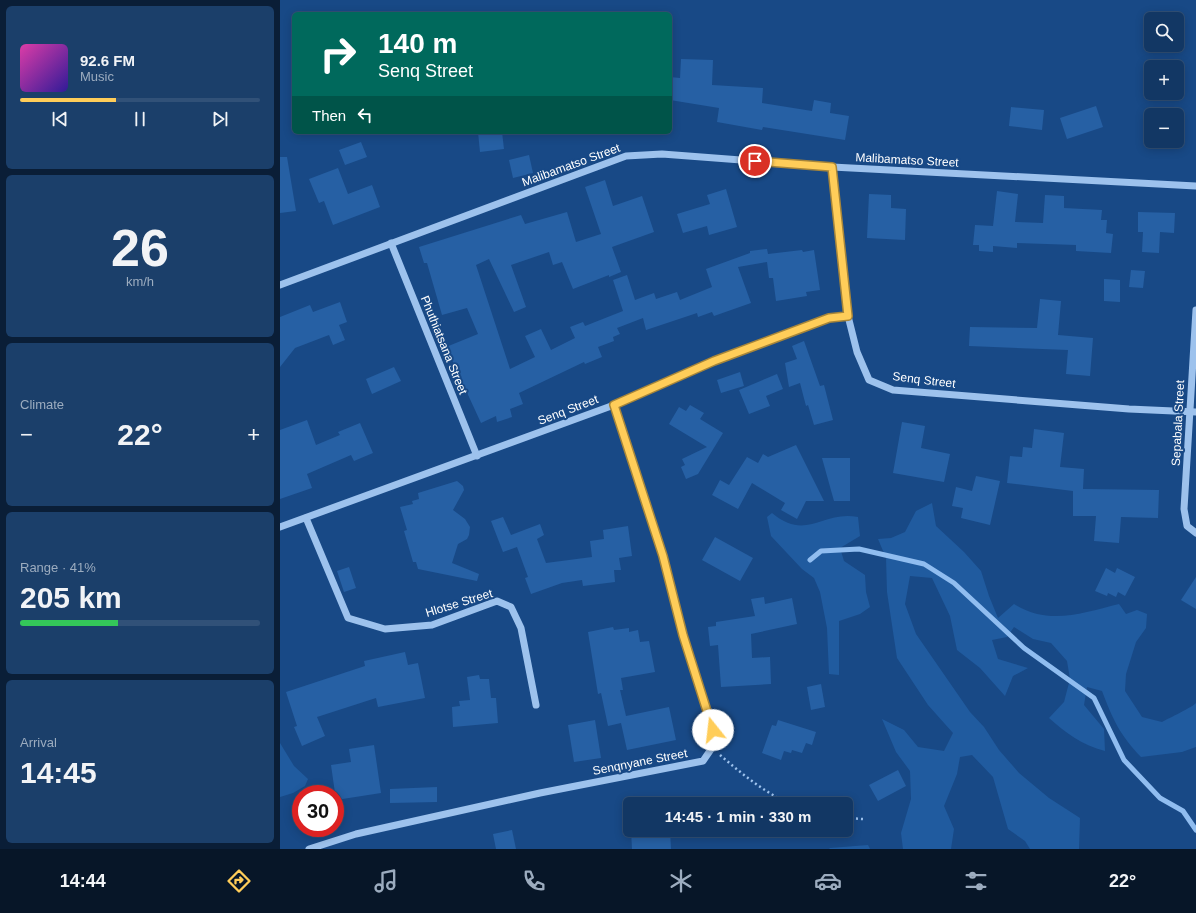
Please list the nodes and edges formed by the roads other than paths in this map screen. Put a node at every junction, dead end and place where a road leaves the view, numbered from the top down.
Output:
1 (832, 167) junction
2 (1196, 186) edge
3 (391, 243) junction
4 (280, 285) edge
5 (1196, 310) edge
6 (848, 316) junction
7 (614, 405) junction
8 (1193, 412) edge
9 (477, 456) junction
10 (306, 518) junction
11 (280, 527) edge
12 (1196, 533) edge
13 (536, 705) dead end
14 (309, 849) edge

1 - 2 street, Malibamatso Street
1 - 3 street, Malibamatso Street
1 - 6 street
3 - 4 street, Malibamatso Street
3 - 9 street, Phuthiatsana Street
5 - 8 street, Sepabala Street
6 - 7 street, Senq Street
6 - 8 street, Senq Street
7 - 9 street, Senq Street
7 - 14 street, Senqnyane Street
8 - 12 street, Sepabala Street
9 - 10 street, Senq Street
10 - 11 street, Senq Street
10 - 13 street, Hlotse Street

